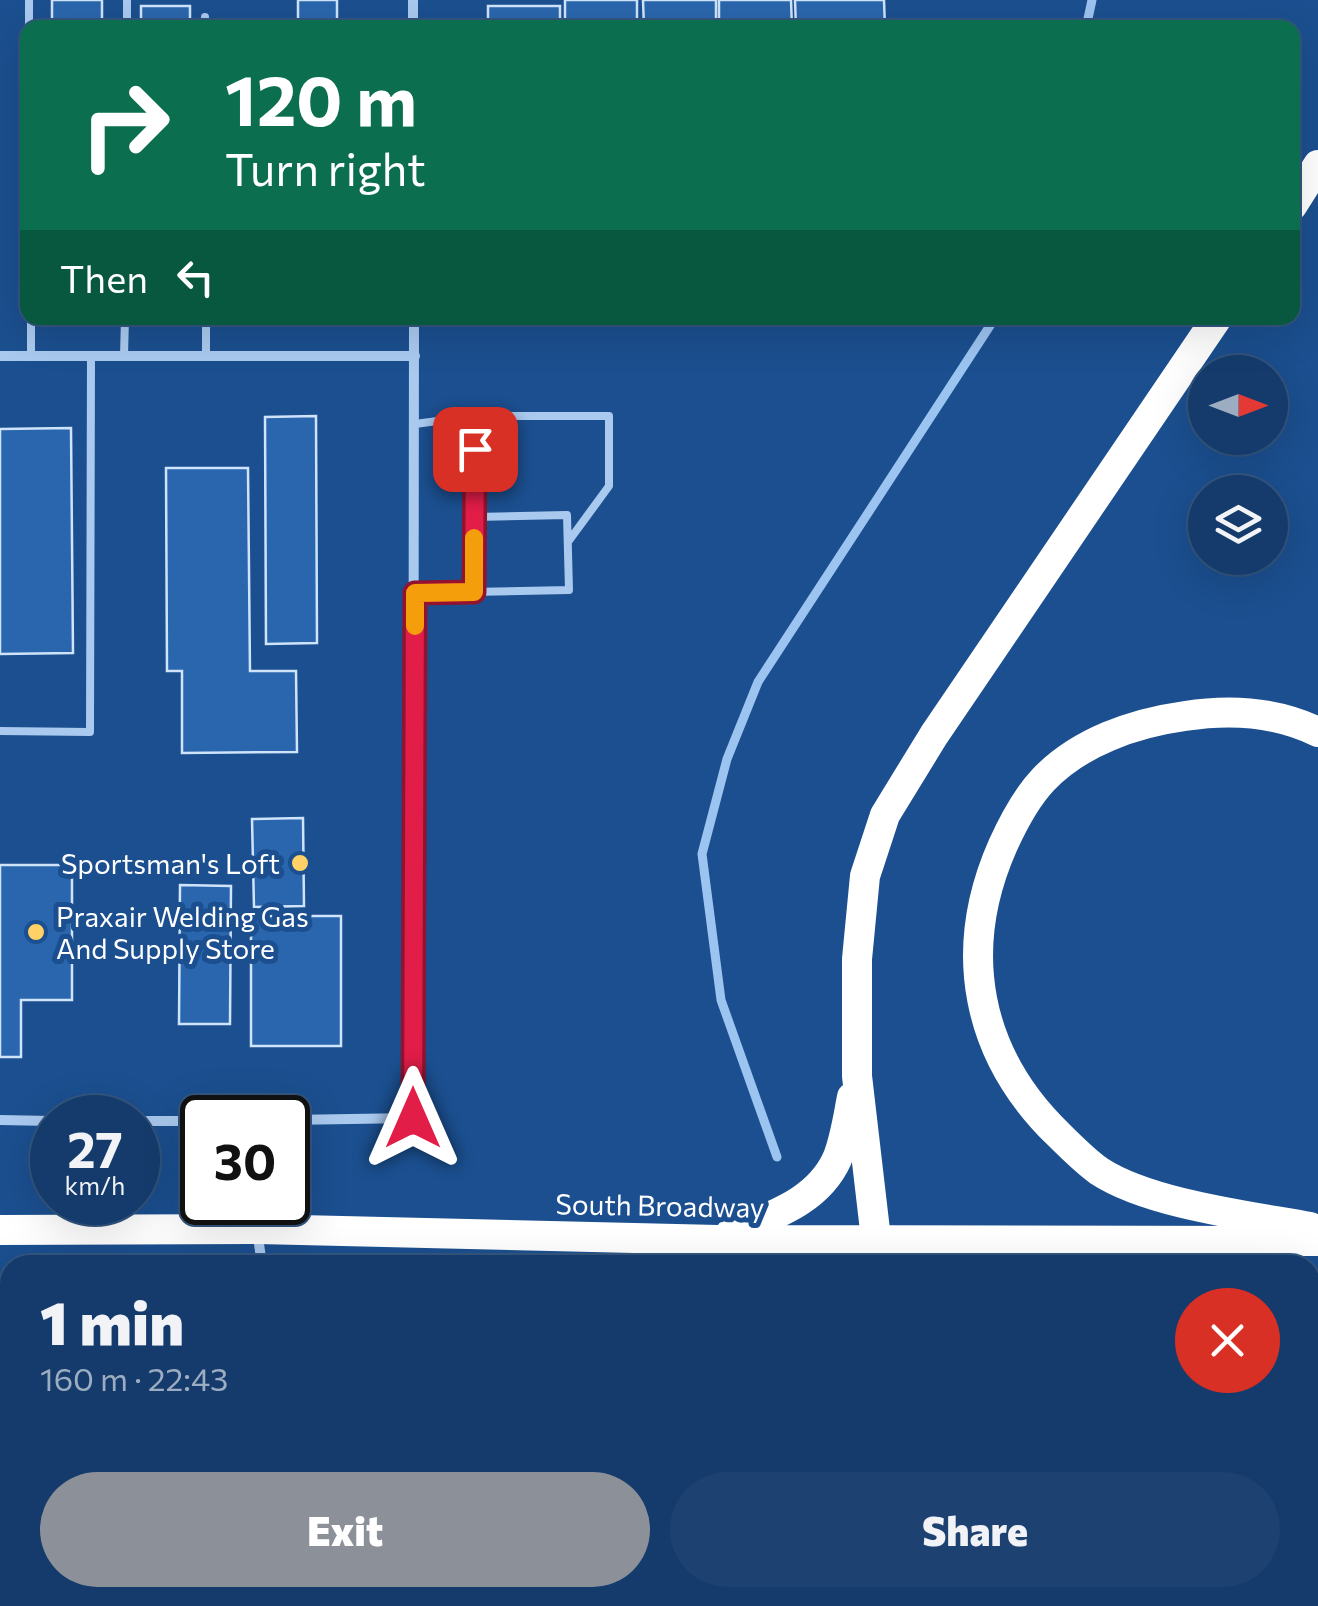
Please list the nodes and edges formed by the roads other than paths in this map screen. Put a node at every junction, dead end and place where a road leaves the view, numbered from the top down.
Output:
1 (205, 16) dead end
2 (205, 20) edge
3 (1318, 166) edge
4 (1300, 194) edge
5 (31, 325) edge
6 (124, 325) edge
7 (206, 325) edge
8 (414, 325) edge
9 (1212, 325) edge
10 (31, 355) junction
11 (206, 355) junction
12 (0, 356) edge
13 (91, 356) junction
14 (124, 356) junction
15 (414, 356) junction
16 (476, 416) junction
17 (415, 424) junction
18 (474, 517) junction
19 (568, 542) junction
20 (474, 592) junction
21 (415, 593) junction
22 (0, 731) edge
23 (1318, 732) edge
24 (857, 1076) junction
25 (0, 1120) edge
26 (30, 1120) edge
27 (310, 1120) edge
28 (310, 1219) edge
29 (180, 1220) edge
30 (257, 1225) edge
31 (1318, 1229) edge
32 (0, 1230) edge
33 (876, 1239) junction
34 (718, 1240) junction
35 (1318, 1241) edge
36 (261, 1255) edge
37 (892, 1255) edge

1 - 2 lane
3 - 4 highway
5 - 10 lane
6 - 14 lane
7 - 11 lane
8 - 15 street
9 - 24 highway
10 - 12 street
10 - 13 street
11 - 14 street
11 - 15 street
13 - 14 street
13 - 22 lane
15 - 17 street
16 - 17 lane
16 - 18 lane
16 - 19 lane
17 - 21 street
18 - 19 lane
18 - 20 lane
19 - 20 lane
20 - 21 lane
21 - 27 street
23 - 31 highway
24 - 33 highway
24 - 34 highway
25 - 26 street
28 - 34 highway, South Broadway
29 - 32 highway, South Broadway
30 - 36 street
33 - 34 highway, South Broadway
33 - 35 highway, South Broadway
33 - 37 highway

